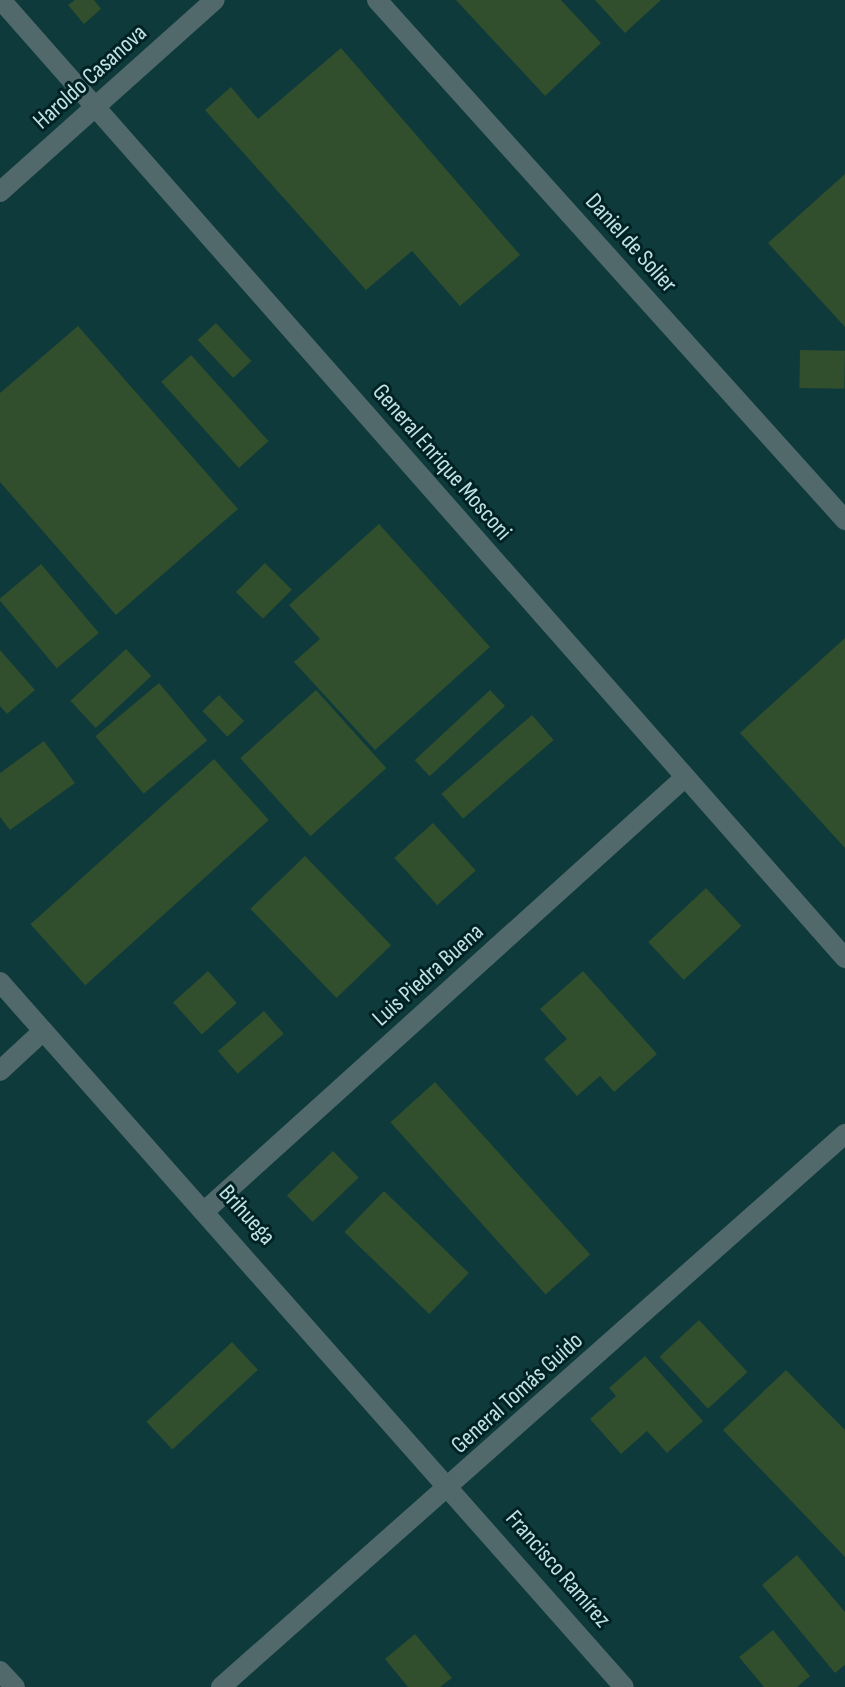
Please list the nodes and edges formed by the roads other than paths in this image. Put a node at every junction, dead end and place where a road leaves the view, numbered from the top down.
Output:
1 (1, 0) edge
2 (215, 0) edge
3 (377, 0) edge
4 (97, 105) junction
5 (0, 192) edge
6 (845, 520) edge
7 (683, 779) junction
8 (845, 958) edge
9 (0, 982) edge
10 (43, 1031) junction
11 (0, 1071) edge
12 (845, 1134) edge
13 (207, 1209) junction
14 (452, 1486) junction
15 (0, 1671) edge
16 (15, 1687) edge
17 (221, 1687) edge
18 (624, 1687) edge

1 - 4 street, General Enrique Mosconi
2 - 4 street, Haroldo Casanova
3 - 6 street, Daniel de Solier
4 - 5 street, Haroldo Casanova
4 - 7 street, General Enrique Mosconi
7 - 8 street, General Enrique Mosconi
7 - 13 street, Luis Piedra Buena
9 - 10 street, Brihuega
10 - 11 street
10 - 13 street, Brihuega
12 - 14 street, General Tomás Guido
13 - 14 street, Brihuega
14 - 17 street, General Tomás Guido
14 - 18 street, Francisco Ramírez
15 - 16 street

